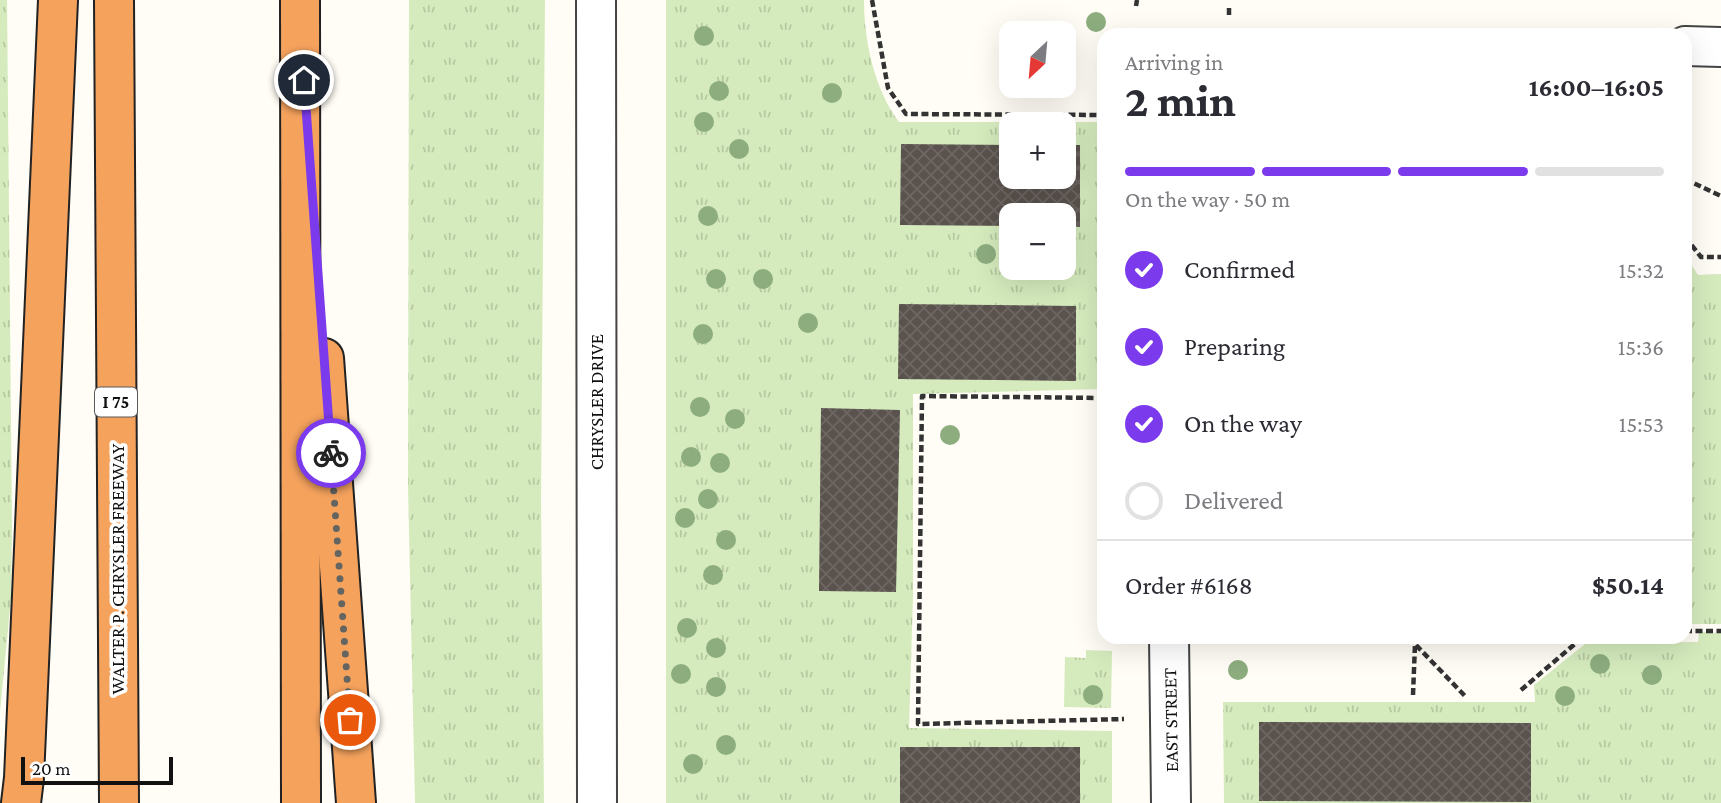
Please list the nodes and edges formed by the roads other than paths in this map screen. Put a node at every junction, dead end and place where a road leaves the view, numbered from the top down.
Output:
1 (58, 0) edge
2 (114, 0) edge
3 (596, 0) edge
4 (300, 12) edge
5 (1692, 46) edge
6 (1721, 47) edge
7 (1169, 644) edge
8 (21, 803) edge
9 (119, 803) edge
10 (301, 803) edge
11 (356, 803) edge
12 (597, 803) edge
13 (1171, 803) edge

1 - 8 highway
2 - 9 highway, WALTER P. CHRYSLER FREEWAY / I 75
3 - 12 street, CHRYSLER DRIVE
4 - 10 highway
4 - 11 highway
5 - 6 street
7 - 13 street, EAST STREET

